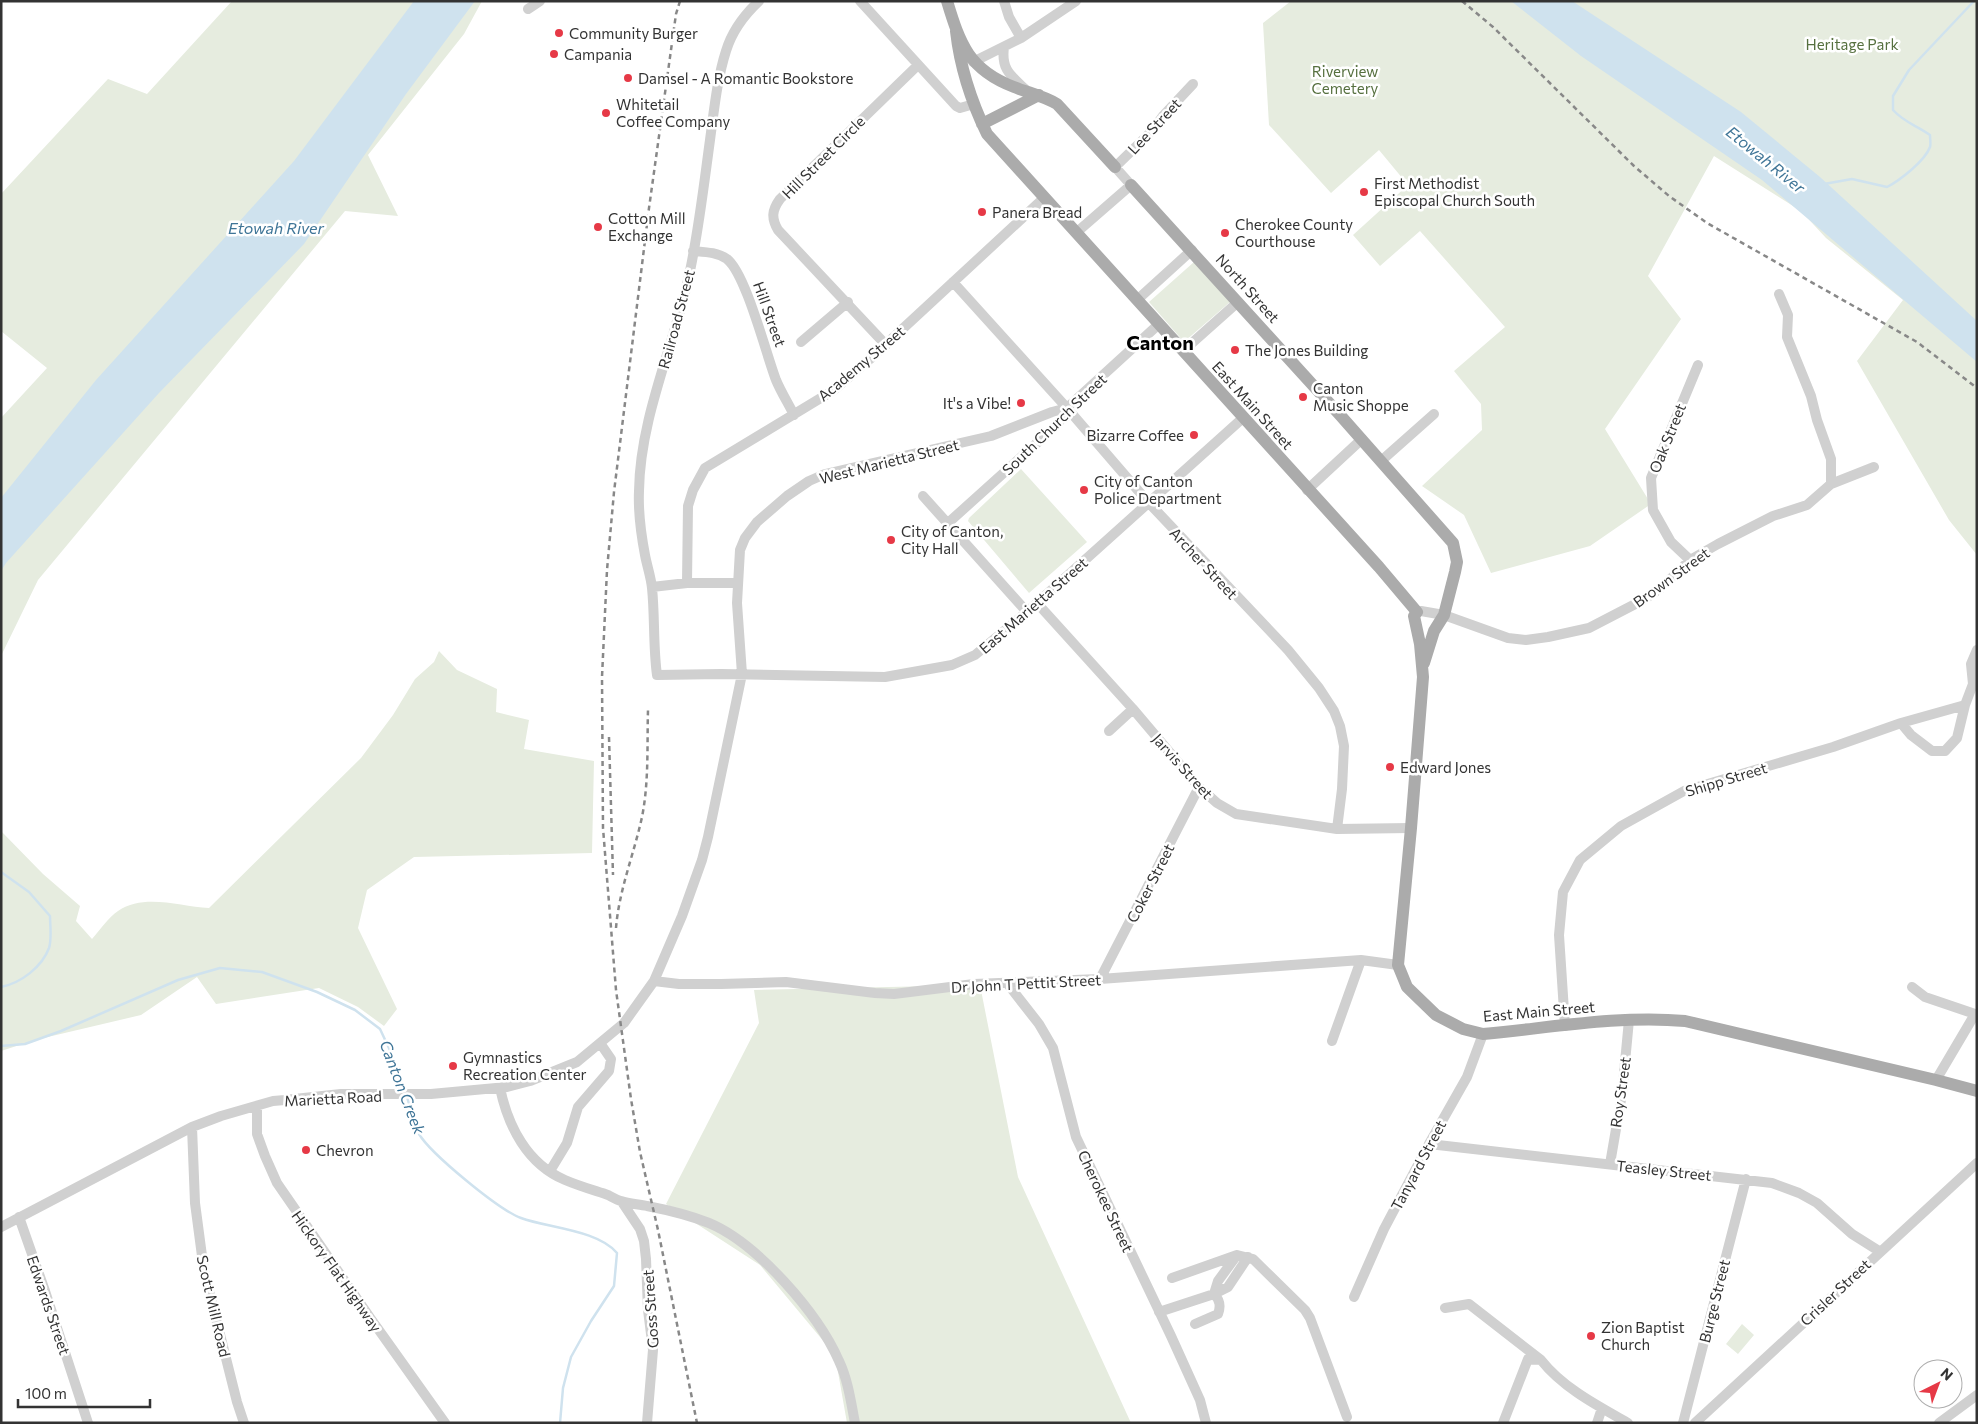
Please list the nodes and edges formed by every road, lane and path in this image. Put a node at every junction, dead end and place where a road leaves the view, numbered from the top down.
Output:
1 (540, 1) edge
2 (759, 1) edge
3 (860, 1) edge
4 (947, 1) edge
5 (1004, 1) edge
6 (1076, 1) edge
7 (528, 9) dead end
8 (956, 31) junction
9 (1021, 38) junction
10 (1004, 47) junction
11 (974, 62) junction
12 (918, 65) junction
13 (1193, 84) dead end
14 (1034, 94) junction
15 (974, 104) junction
16 (982, 124) junction
17 (1115, 167) junction
18 (1131, 185) junction
19 (1044, 198) junction
20 (1077, 232) junction
21 (1192, 250) junction
22 (693, 251) junction
23 (953, 282) junction
24 (1780, 294) dead end
25 (1137, 300) junction
26 (848, 302) junction
27 (1238, 302) junction
28 (1160, 324) junction
29 (801, 342) dead end
30 (886, 345) junction
31 (1183, 351) junction
32 (1698, 366) dead end
33 (1067, 408) junction
34 (794, 414) junction
35 (1434, 414) dead end
36 (1244, 417) junction
37 (1362, 440) junction
38 (1381, 461) junction
39 (1874, 467) dead end
40 (1831, 484) junction
41 (1307, 490) junction
42 (924, 496) dead end
43 (1148, 502) junction
44 (948, 523) junction
45 (1690, 560) junction
46 (687, 582) junction
47 (738, 583) junction
48 (652, 587) junction
49 (1037, 604) junction
50 (1027, 612) junction
51 (1417, 612) junction
52 (1444, 615) junction
53 (1977, 650) edge
54 (1423, 664) junction
55 (742, 674) junction
56 (1965, 705) junction
57 (1133, 709) junction
58 (1901, 723) junction
59 (1109, 731) dead end
60 (1199, 787) junction
61 (1411, 828) junction
62 (1337, 829) junction
63 (1361, 960) junction
64 (1398, 966) junction
65 (1100, 979) junction
66 (654, 981) junction
67 (1007, 983) junction
68 (1912, 987) dead end
69 (1629, 1020) junction
70 (1565, 1026) junction
71 (1483, 1034) junction
72 (1332, 1041) dead end
73 (600, 1043) junction
74 (1936, 1080) junction
75 (500, 1088) junction
76 (1977, 1091) edge
77 (257, 1106) junction
78 (192, 1127) junction
79 (1429, 1144) junction
80 (1977, 1163) edge
81 (1610, 1164) junction
82 (550, 1171) junction
83 (1746, 1179) junction
84 (622, 1202) junction
85 (19, 1217) junction
86 (1, 1227) edge
87 (1880, 1251) junction
88 (1237, 1255) junction
89 (1248, 1257) junction
90 (1172, 1278) dead end
91 (1214, 1294) junction
92 (1354, 1297) dead end
93 (1445, 1308) dead end
94 (1159, 1312) junction
95 (1195, 1324) dead end
96 (1541, 1360) junction
97 (1977, 1395) edge
98 (1602, 1408) junction
99 (1347, 1417) dead end
100 (243, 1422) edge
101 (88, 1423) edge
102 (445, 1423) edge
103 (647, 1423) edge
104 (855, 1423) edge
105 (1206, 1423) edge
106 (1502, 1423) edge
107 (1597, 1423) edge
108 (1628, 1423) edge
109 (1683, 1423) edge
110 (1695, 1423) edge
111 (1939, 1423) edge

1 - 7 street
2 - 22 street, Railroad Street
3 - 12 street
4 - 8 main road
5 - 9 street
6 - 9 street
8 - 11 main road, North Street
8 - 15 main road, East Main Street
9 - 10 street
10 - 11 street
10 - 14 street
11 - 14 main road, North Street
12 - 15 street
12 - 26 street, Hill Street Circle
13 - 17 street, Lee Street
14 - 16 main road
14 - 17 main road, North Street
15 - 16 main road, East Main Street
16 - 19 main road, East Main Street
17 - 18 street, North Street
18 - 20 street
18 - 21 main road, North Street
19 - 20 main road, East Main Street
19 - 23 street, Academy Street
20 - 25 main road, East Main Street
21 - 25 street
21 - 27 main road, North Street
22 - 34 street, Hill Street
22 - 48 street, Railroad Street
23 - 30 street, Academy Street
23 - 33 street, Archer Street
24 - 40 street
25 - 28 main road, East Main Street
26 - 29 street
26 - 30 street, Hill Street Circle
27 - 31 street
27 - 37 main road, North Street
28 - 31 main road, East Main Street
28 - 33 street, South Church Street
30 - 34 street, Academy Street
31 - 36 main road, East Main Street
32 - 45 street, Oak Street
33 - 43 street, Archer Street
33 - 44 street, South Church Street
33 - 47 street, West Marietta Street
34 - 46 street, Academy Street
35 - 38 street
36 - 41 main road, East Main Street
36 - 43 street, East Marietta Street
37 - 38 main road, North Street
37 - 41 street
38 - 52 main road, North Street
39 - 40 street, Brown Street
40 - 45 street, Brown Street
41 - 51 main road, East Main Street
42 - 44 street
43 - 49 street, East Marietta Street
43 - 62 street, Archer Street
44 - 50 street
45 - 52 street, Brown Street
46 - 47 street
46 - 48 street
47 - 55 street, West Marietta Street
48 - 55 street, Railroad Street
49 - 50 street, East Marietta Street
49 - 57 street, Jarvis Street
50 - 55 street, East Marietta Street
51 - 52 street
51 - 54 main road
52 - 54 main road
53 - 56 street
54 - 61 main road
55 - 66 street, West Marietta Street
56 - 58 street, Shipp Street
56 - 58 street
57 - 59 street
57 - 60 street, Jarvis Street
58 - 70 street, Shipp Street
60 - 62 street, Jarvis Street
60 - 65 street, Coker Street
61 - 62 street, Jarvis Street
61 - 64 main road
63 - 64 street, Dr John T Pettit Street
63 - 65 street, Dr John T Pettit Street
63 - 72 street
64 - 71 main road, East Main Street
65 - 67 street, Dr John T Pettit Street
66 - 67 street, Dr John T Pettit Street
66 - 73 street, Marietta Road
67 - 94 street, Cherokee Street
68 - 74 street
69 - 70 main road, East Main Street
69 - 74 main road, East Main Street
69 - 81 street, Roy Street
70 - 71 main road, East Main Street
71 - 79 street, Tanyard Street
73 - 75 street, Marietta Road
73 - 82 street
74 - 76 main road, East Main Street
75 - 77 street, Marietta Road
75 - 82 street
77 - 78 street, Marietta Road
77 - 102 street, Hickory Flat Highway
78 - 85 street, Marietta Road
78 - 100 street, Scott Mill Road
79 - 81 street, Teasley Street
79 - 92 street, Tanyard Street
80 - 87 street, Crisler Street
81 - 83 street, Teasley Street
82 - 84 street
83 - 87 street, Teasley Street
83 - 109 street, Burge Street
84 - 103 street, Goss Street
84 - 104 street
85 - 86 street, Marietta Road
85 - 101 street, Edwards Street
87 - 110 street, Crisler Street
88 - 89 street
88 - 90 street
88 - 91 street
89 - 91 street
89 - 99 street
91 - 94 street
91 - 95 street
93 - 96 street
94 - 105 street, Cherokee Street
96 - 98 street
96 - 106 street
97 - 111 street
98 - 107 street
98 - 108 street

